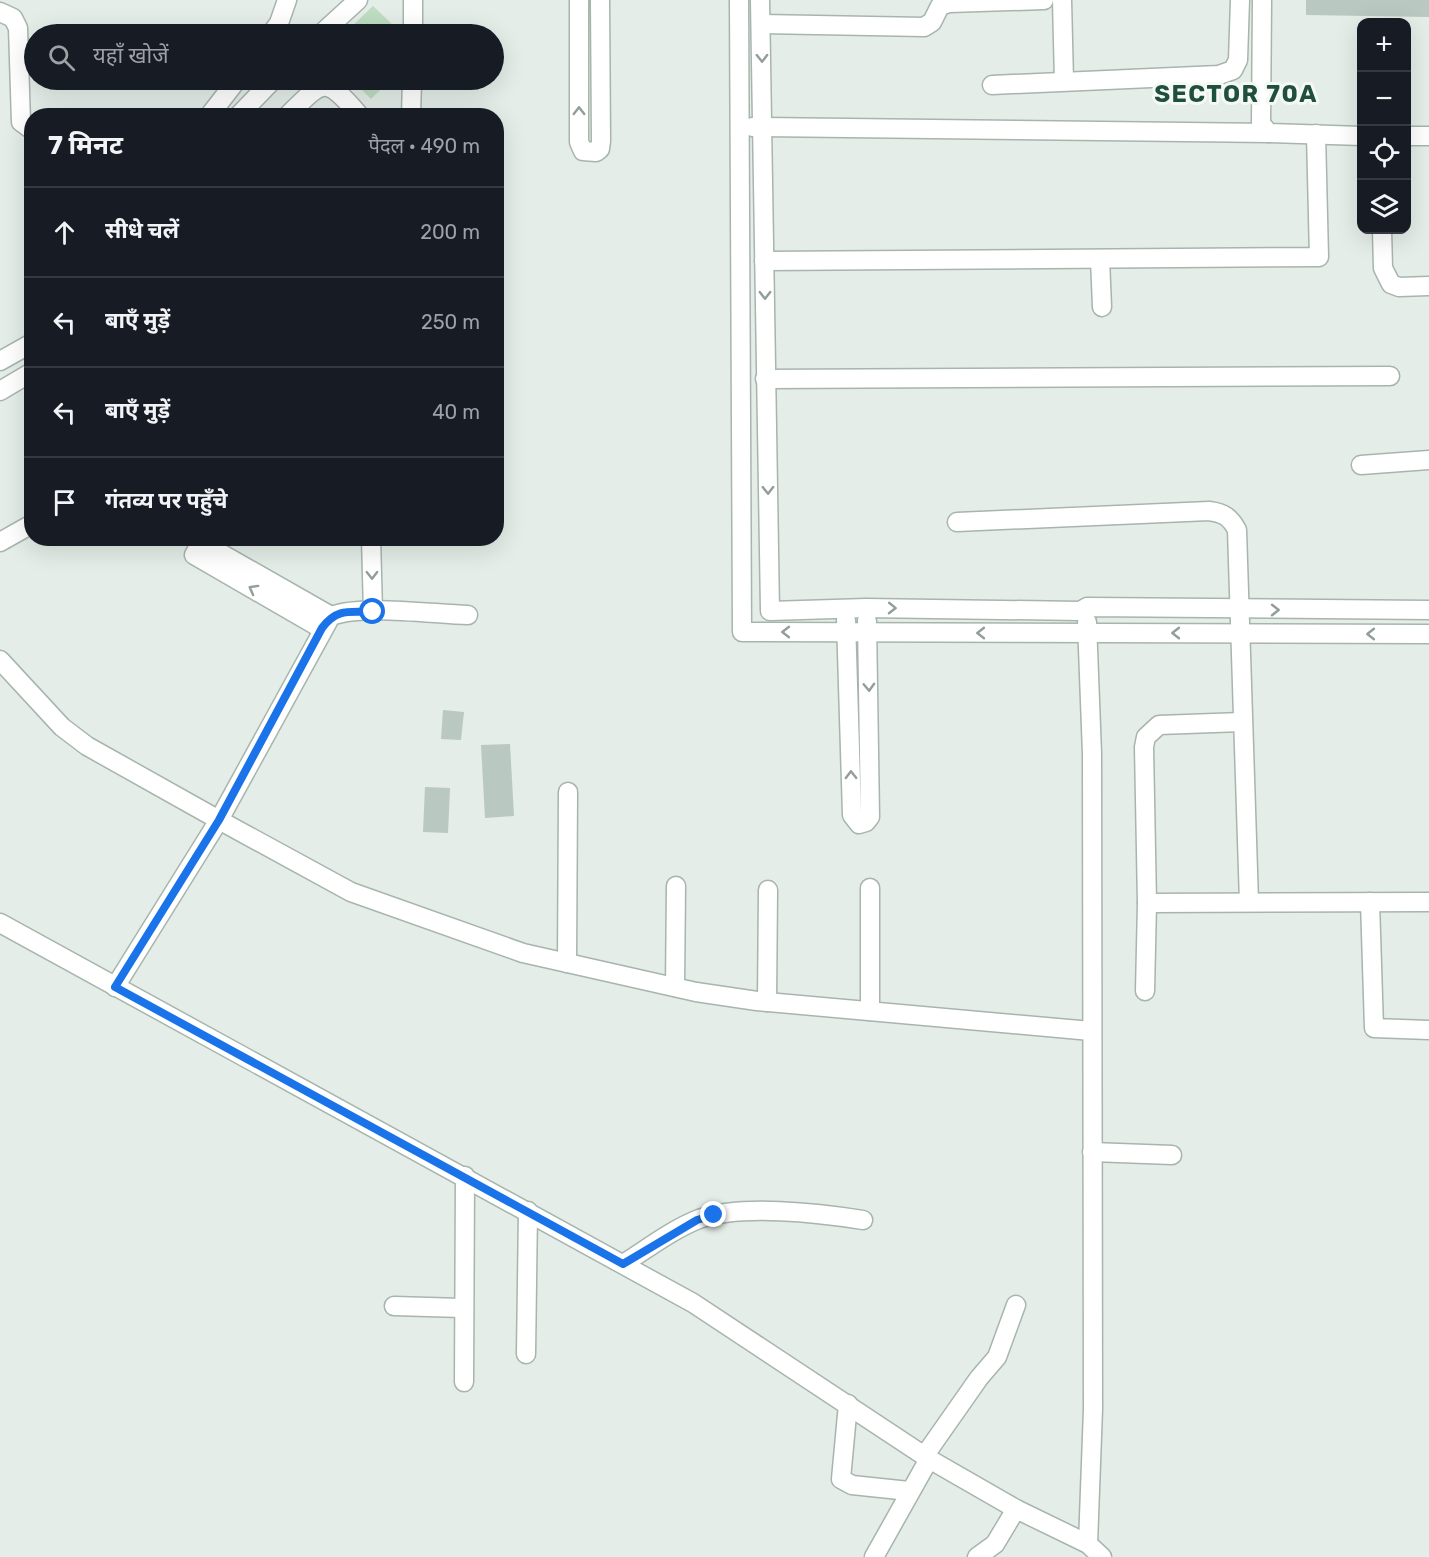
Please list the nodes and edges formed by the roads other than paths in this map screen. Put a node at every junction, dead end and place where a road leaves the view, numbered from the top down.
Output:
1 (287, 0) edge
2 (358, 0) edge
3 (413, 0) edge
4 (579, 0) edge
5 (600, 0) edge
6 (740, 0) edge
7 (760, 0) edge
8 (1044, 0) edge
9 (1062, 0) edge
10 (1240, 0) edge
11 (1262, 0) edge
12 (0, 12) edge
13 (278, 24) edge
14 (332, 24) edge
15 (412, 24) edge
16 (761, 24) junction
17 (1064, 81) junction
18 (992, 85) dead end
19 (229, 90) edge
20 (263, 90) edge
21 (314, 90) edge
22 (336, 90) edge
23 (412, 90) edge
24 (215, 108) edge
25 (246, 108) edge
26 (295, 108) edge
27 (353, 108) edge
28 (411, 108) edge
29 (24, 124) edge
30 (763, 126) junction
31 (740, 127) junction
32 (1269, 133) junction
33 (1316, 134) junction
34 (1357, 136) edge
35 (1411, 136) edge
36 (1429, 136) edge
37 (1382, 234) edge
38 (1100, 259) junction
39 (764, 261) junction
40 (1429, 286) edge
41 (1101, 307) dead end
42 (24, 347) edge
43 (0, 362) edge
44 (1390, 376) dead end
45 (24, 377) edge
46 (765, 379) junction
47 (0, 391) edge
48 (1429, 460) edge
49 (1361, 465) dead end
50 (957, 522) dead end
51 (24, 528) edge
52 (0, 542) edge
53 (199, 546) edge
54 (207, 546) edge
55 (371, 546) edge
56 (1087, 607) junction
57 (845, 608) junction
58 (866, 608) junction
59 (1242, 610) junction
60 (1429, 610) edge
61 (373, 612) junction
62 (468, 615) dead end
63 (327, 622) junction
64 (847, 632) junction
65 (867, 632) junction
66 (1088, 633) junction
67 (1241, 633) junction
68 (1429, 634) edge
69 (0, 660) edge
70 (1242, 722) junction
71 (568, 792) dead end
72 (219, 820) junction
73 (675, 886) dead end
74 (870, 888) dead end
75 (768, 890) dead end
76 (1249, 902) junction
77 (1370, 902) junction
78 (1429, 902) edge
79 (1147, 903) junction
80 (0, 923) edge
81 (567, 963) junction
82 (115, 987) junction
83 (675, 987) junction
84 (1145, 991) dead end
85 (767, 1002) junction
86 (870, 1011) junction
87 (1429, 1030) edge
88 (1091, 1031) junction
89 (1092, 1152) junction
90 (1172, 1155) dead end
91 (465, 1176) junction
92 (528, 1211) junction
93 (863, 1220) dead end
94 (623, 1264) junction
95 (1016, 1305) dead end
96 (394, 1306) dead end
97 (462, 1308) junction
98 (526, 1354) dead end
99 (464, 1382) dead end
100 (848, 1404) junction
101 (927, 1457) junction
102 (909, 1491) junction
103 (1016, 1509) junction
104 (1088, 1544) junction
105 (874, 1557) edge
106 (977, 1557) edge
107 (1102, 1557) edge

1 - 13 street
2 - 14 street
3 - 15 street
5 -> 4 street
6 - 31 street
7 - 16 street
8 - 16 street
9 - 17 street
10 - 17 street
11 - 32 street
12 - 29 street
16 -> 30 street
17 - 18 street
19 - 24 street
20 - 25 street
21 - 26 street
22 - 27 street
23 - 28 street
30 - 31 street
30 - 32 street
30 - 39 street
64 -> 31 street
32 - 33 street
33 - 34 street
33 - 38 street
35 - 36 street
37 - 40 street
38 - 39 street
38 - 41 street
39 -> 46 street
42 - 43 street
44 - 46 street
45 - 47 street
46 -> 57 street
48 - 49 street
50 - 59 street
51 - 52 street
63 -> 53 street
54 -> 63 street
55 -> 61 street
58 -> 56 street
56 - 59 street
56 - 66 street
57 - 58 street
57 - 64 street
58 - 65 street
59 -> 60 street
59 - 67 street
61 - 62 street
61 - 63 street
63 - 72 street
64 - 65 street
65 -> 64 street
66 -> 65 street
67 -> 66 street
66 - 88 street
68 -> 67 street
67 - 70 street
69 - 72 street
70 - 76 street
70 - 79 street
71 - 81 street
72 - 81 street
72 - 82 street
73 - 83 street
74 - 86 street
75 - 85 street
76 - 77 street
76 - 79 street
77 - 78 street
77 - 87 street
79 - 84 street
80 - 82 street
81 - 83 street
82 - 91 street
83 - 85 street
85 - 86 street
86 - 88 street
88 - 89 street
89 - 90 street
89 - 104 street
91 - 92 street
91 - 97 street
92 - 94 street
92 - 98 street
93 - 94 street
94 - 100 street
95 - 101 street
96 - 97 street
97 - 99 street
100 - 101 street
100 - 102 street
101 - 102 street
101 - 103 street
102 - 105 street
103 - 104 street
103 - 106 street
104 - 107 street

